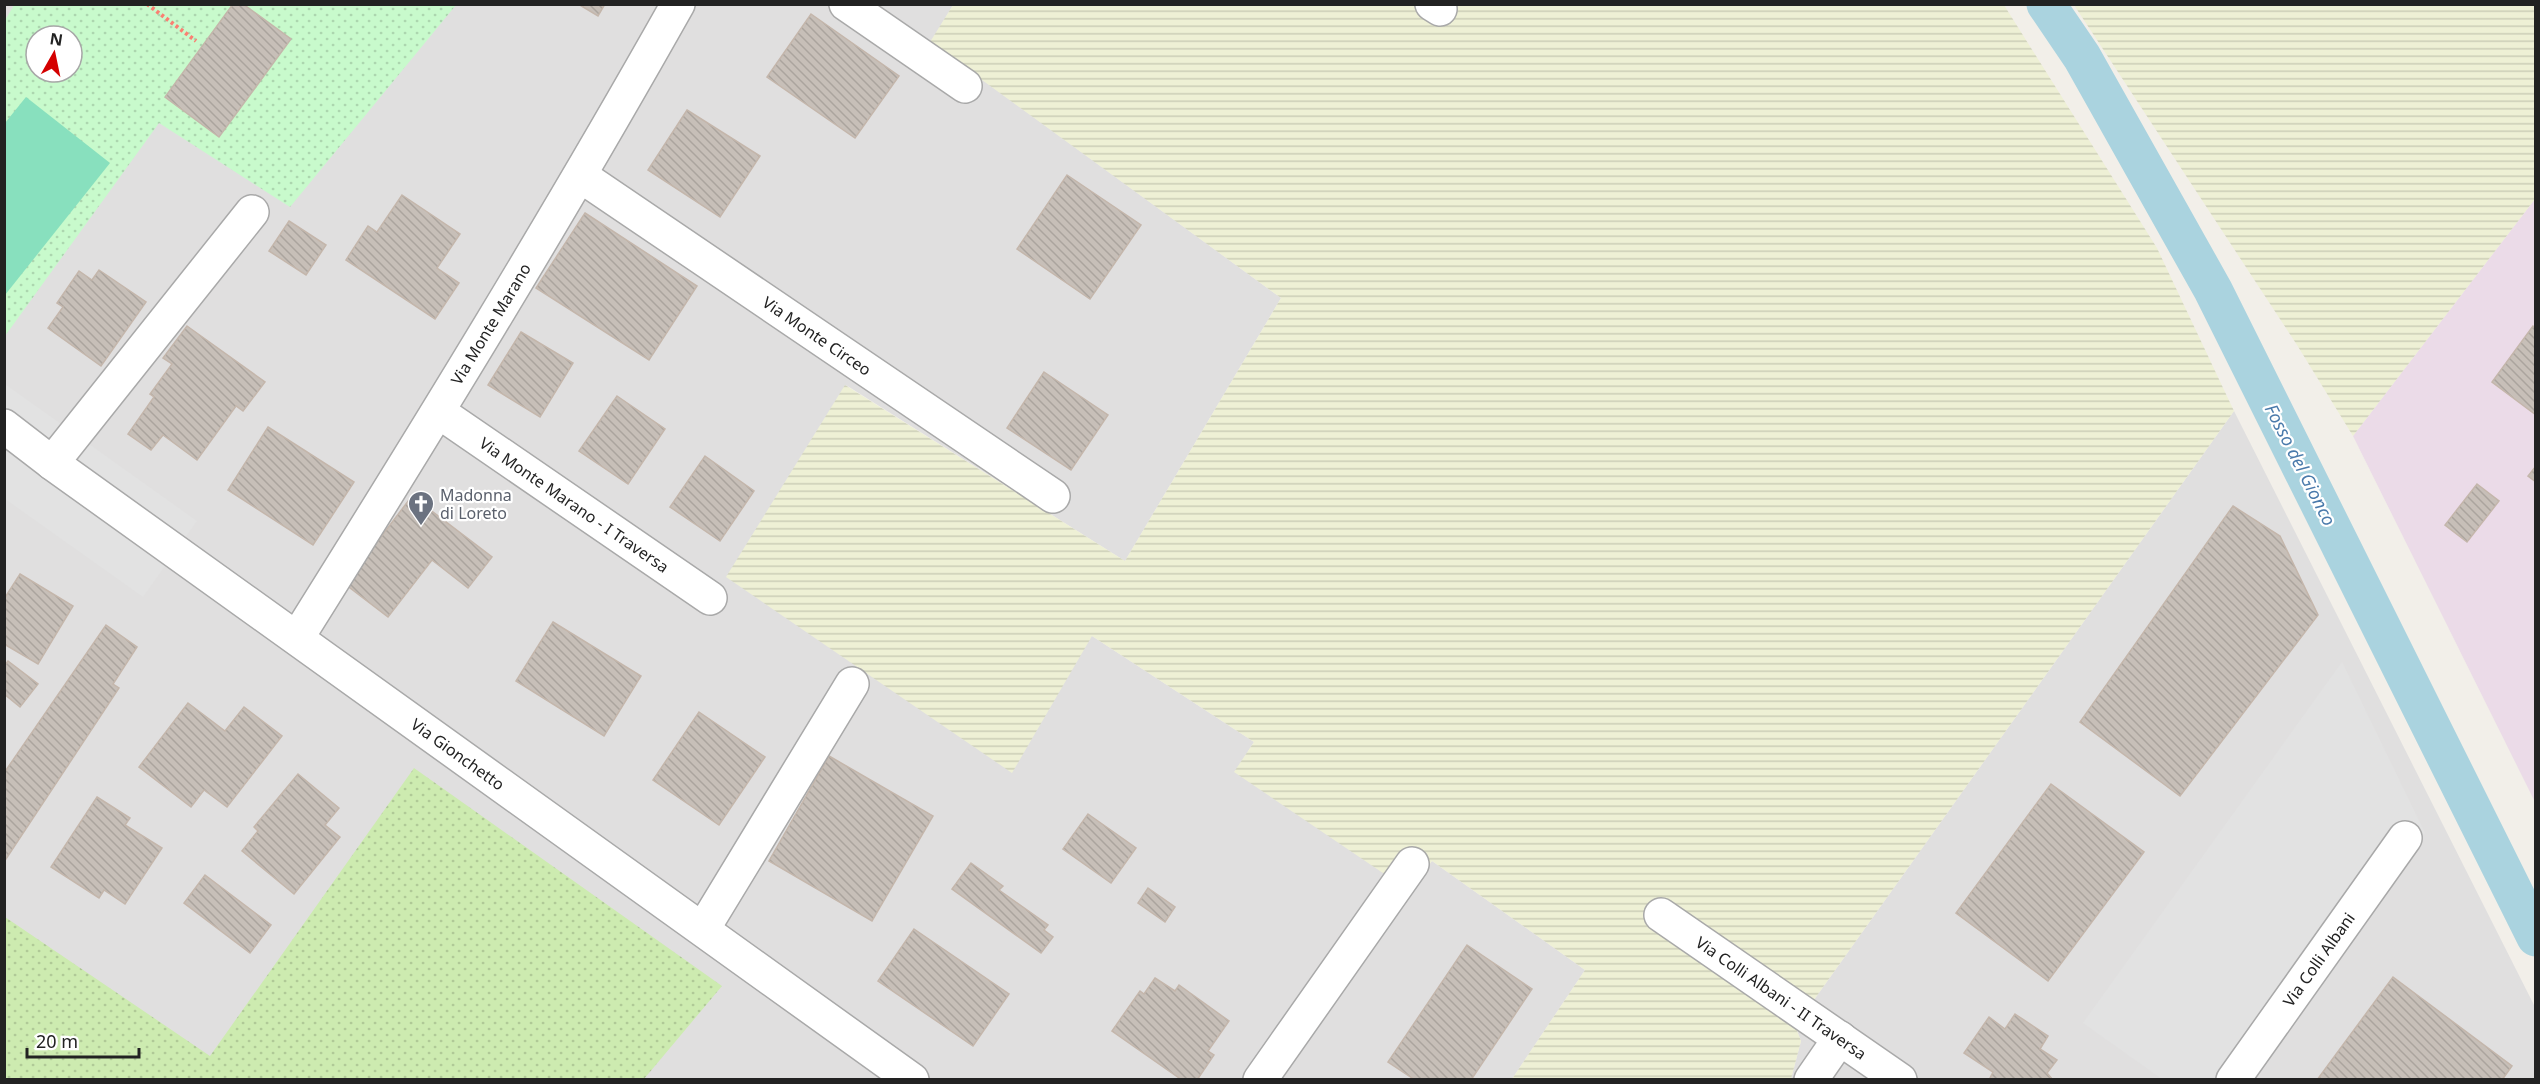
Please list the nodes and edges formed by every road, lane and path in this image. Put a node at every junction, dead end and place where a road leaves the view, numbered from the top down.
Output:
1 (147, 4) edge
2 (678, 4) edge
3 (846, 4) edge
4 (196, 41) dead end
5 (965, 86) dead end
6 (581, 176) junction
7 (252, 212) dead end
8 (439, 412) junction
9 (4, 426) edge
10 (52, 463) junction
11 (1053, 496) dead end
12 (710, 598) dead end
13 (297, 638) junction
14 (852, 684) dead end
15 (2405, 838) dead end
16 (1412, 864) dead end
17 (1661, 915) dead end
18 (703, 929) junction
19 (1840, 1038) junction
20 (912, 1080) edge
21 (1260, 1080) edge
22 (1811, 1080) edge
23 (1900, 1080) edge
24 (2233, 1080) edge

1 - 4 path
2 - 6 street, Via Monte Marano
3 - 5 street
6 - 8 street, Via Monte Marano
6 - 11 street, Via Monte Circeo
7 - 10 street
8 - 12 street, Via Monte Marano - I Traversa
8 - 13 street, Via Monte Marano
9 - 10 street, Via Gionchetto
10 - 13 street, Via Gionchetto
13 - 18 street, Via Gionchetto
14 - 18 street
15 - 24 street, Via Colli Albani
16 - 21 street
17 - 19 street, Via Colli Albani - II Traversa
18 - 20 street, Via Gionchetto
19 - 22 street
19 - 23 street, Via Colli Albani - II Traversa

